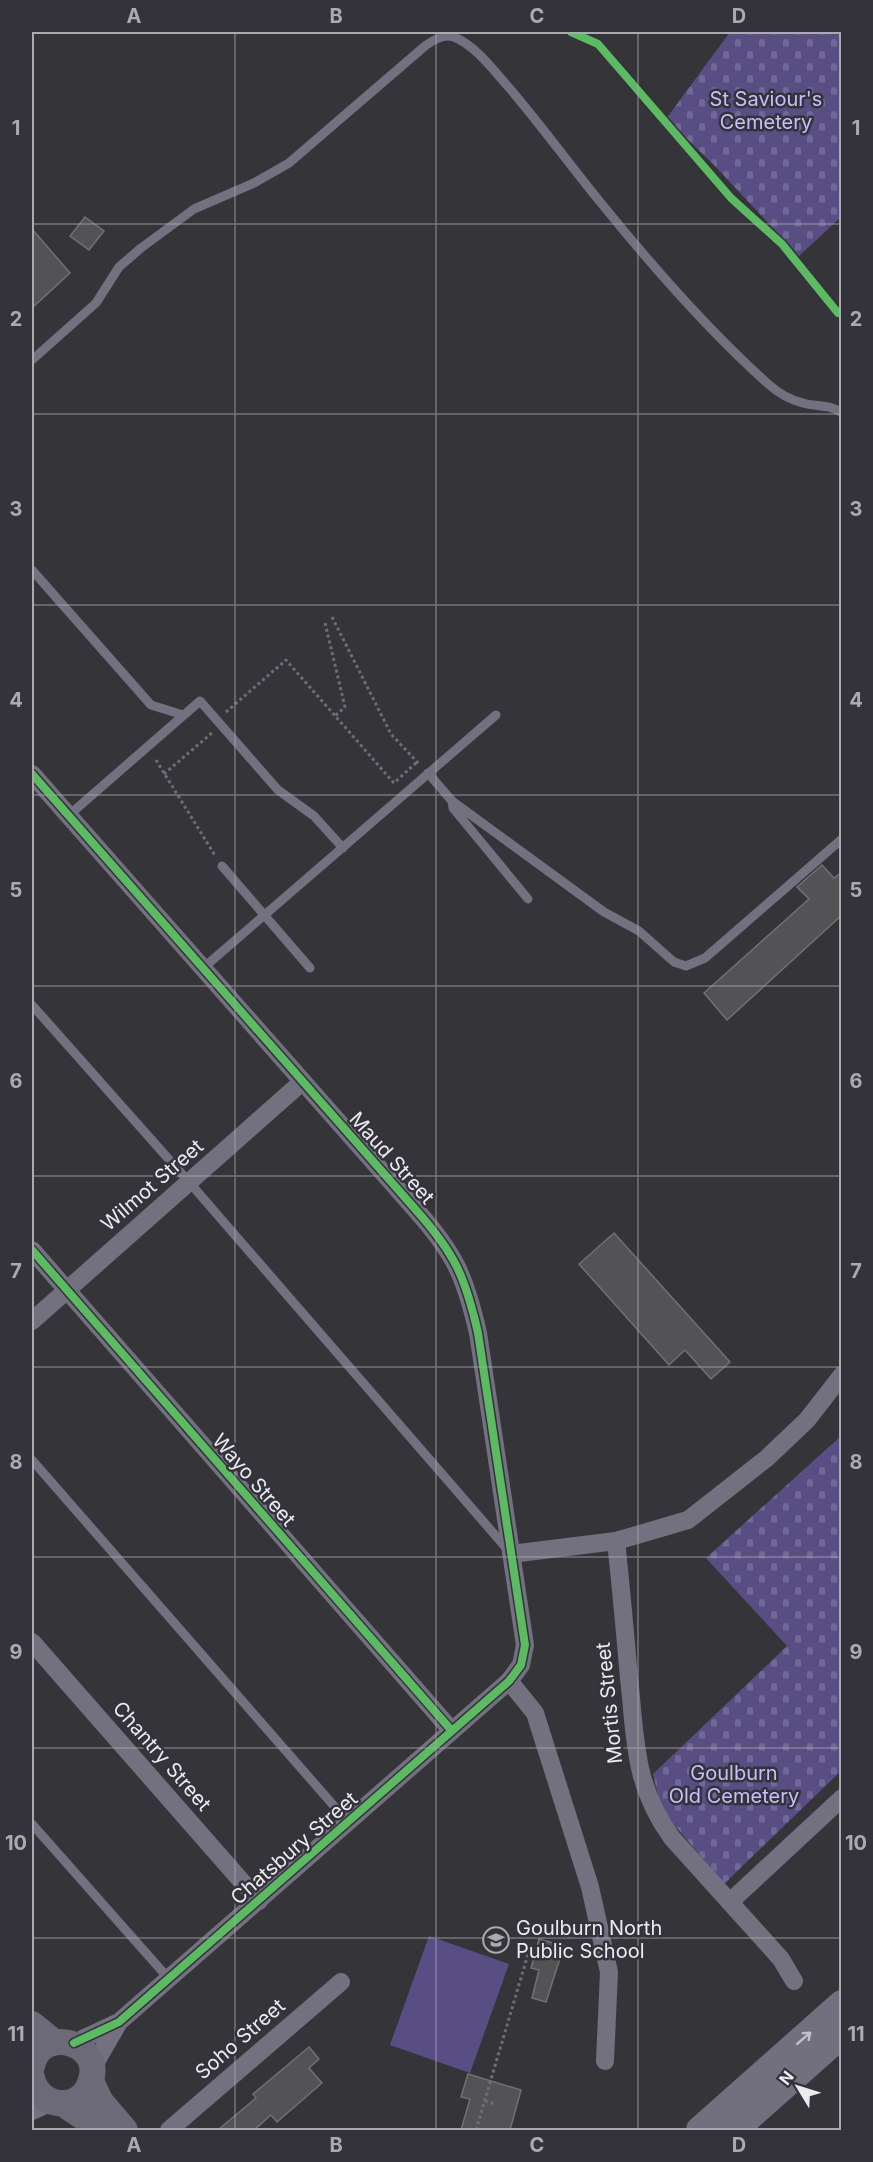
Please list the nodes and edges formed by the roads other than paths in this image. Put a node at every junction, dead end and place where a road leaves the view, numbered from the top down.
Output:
1 (32, 360) edge
2 (842, 413) edge
3 (32, 570) edge
4 (183, 715) junction
5 (496, 715) dead end
6 (32, 774) edge
7 (428, 774) junction
8 (452, 801) junction
9 (68, 816) junction
10 (842, 839) edge
11 (343, 848) junction
12 (222, 866) road end
13 (528, 899) dead end
14 (265, 915) junction
15 (310, 968) dead end
16 (202, 969) junction
17 (32, 1005) edge
18 (302, 1082) junction
19 (189, 1182) junction
20 (32, 1250) edge
21 (66, 1290) junction
22 (32, 1321) edge
23 (842, 1375) edge
24 (32, 1460) edge
25 (616, 1541) junction
26 (512, 1554) junction
27 (32, 1642) edge
28 (523, 1660) joint
29 (509, 1682) junction
30 (452, 1731) junction
31 (842, 1798) edge
32 (348, 1822) junction
33 (32, 1824) edge
34 (259, 1901) junction
35 (731, 1901) junction
36 (169, 1979) junction
37 (794, 1981) dead end
38 (341, 1982) dead end
39 (842, 2004) edge
40 (119, 2022) junction
41 (32, 2024) edge
42 (842, 2034) edge
43 (64, 2042) junction
44 (605, 2061) dead end
45 (32, 2063) edge
46 (92, 2074) junction
47 (32, 2081) edge
48 (49, 2105) edge
49 (723, 2122) edge
50 (102, 2130) edge
51 (125, 2130) edge
52 (168, 2130) edge

1 - 2 lane
3 - 4 lane
4 - 9 lane
4 - 11 lane
5 - 7 lane
6 - 9 street, Maud Street
7 - 8 lane
7 - 11 lane
8 - 10 lane
8 - 13 lane
9 - 16 street, Maud Street
11 - 14 lane
12 - 14 lane
14 - 15 lane
14 - 16 lane
16 - 18 street, Maud Street
17 - 19 lane
18 - 19 street, Wilmot Street
18 - 26 street, Maud Street
19 - 21 street, Wilmot Street
19 - 26 lane
20 - 21 street, Wayo Street
21 - 22 street, Wilmot Street
21 - 30 street, Wayo Street
23 - 25 street
24 - 32 lane
25 - 26 street
25 - 35 street, Mortis Street
26 - 28 street, Maud Street
27 - 34 street, Chantry Street
28 - 29 street, Chatsbury Street
29 - 30 street, Chatsbury Street
29 - 44 street
30 - 32 street, Chatsbury Street
31 - 35 street
32 - 34 street, Chatsbury Street
33 - 36 lane
34 - 36 street, Chatsbury Street
35 - 37 street, Mortis Street
36 - 40 street, Chatsbury Street
38 - 52 street, Soho Street
49 -> 39 main road
40 - 43 street, Chatsbury Street
40 - 46 street, Chatsbury Street
41 - 43 main road
42 - 49 main road
43 - 45 main road
43 - 46 main road
46 - 48 main road
46 - 51 main road
47 - 48 main road
48 - 50 main road

